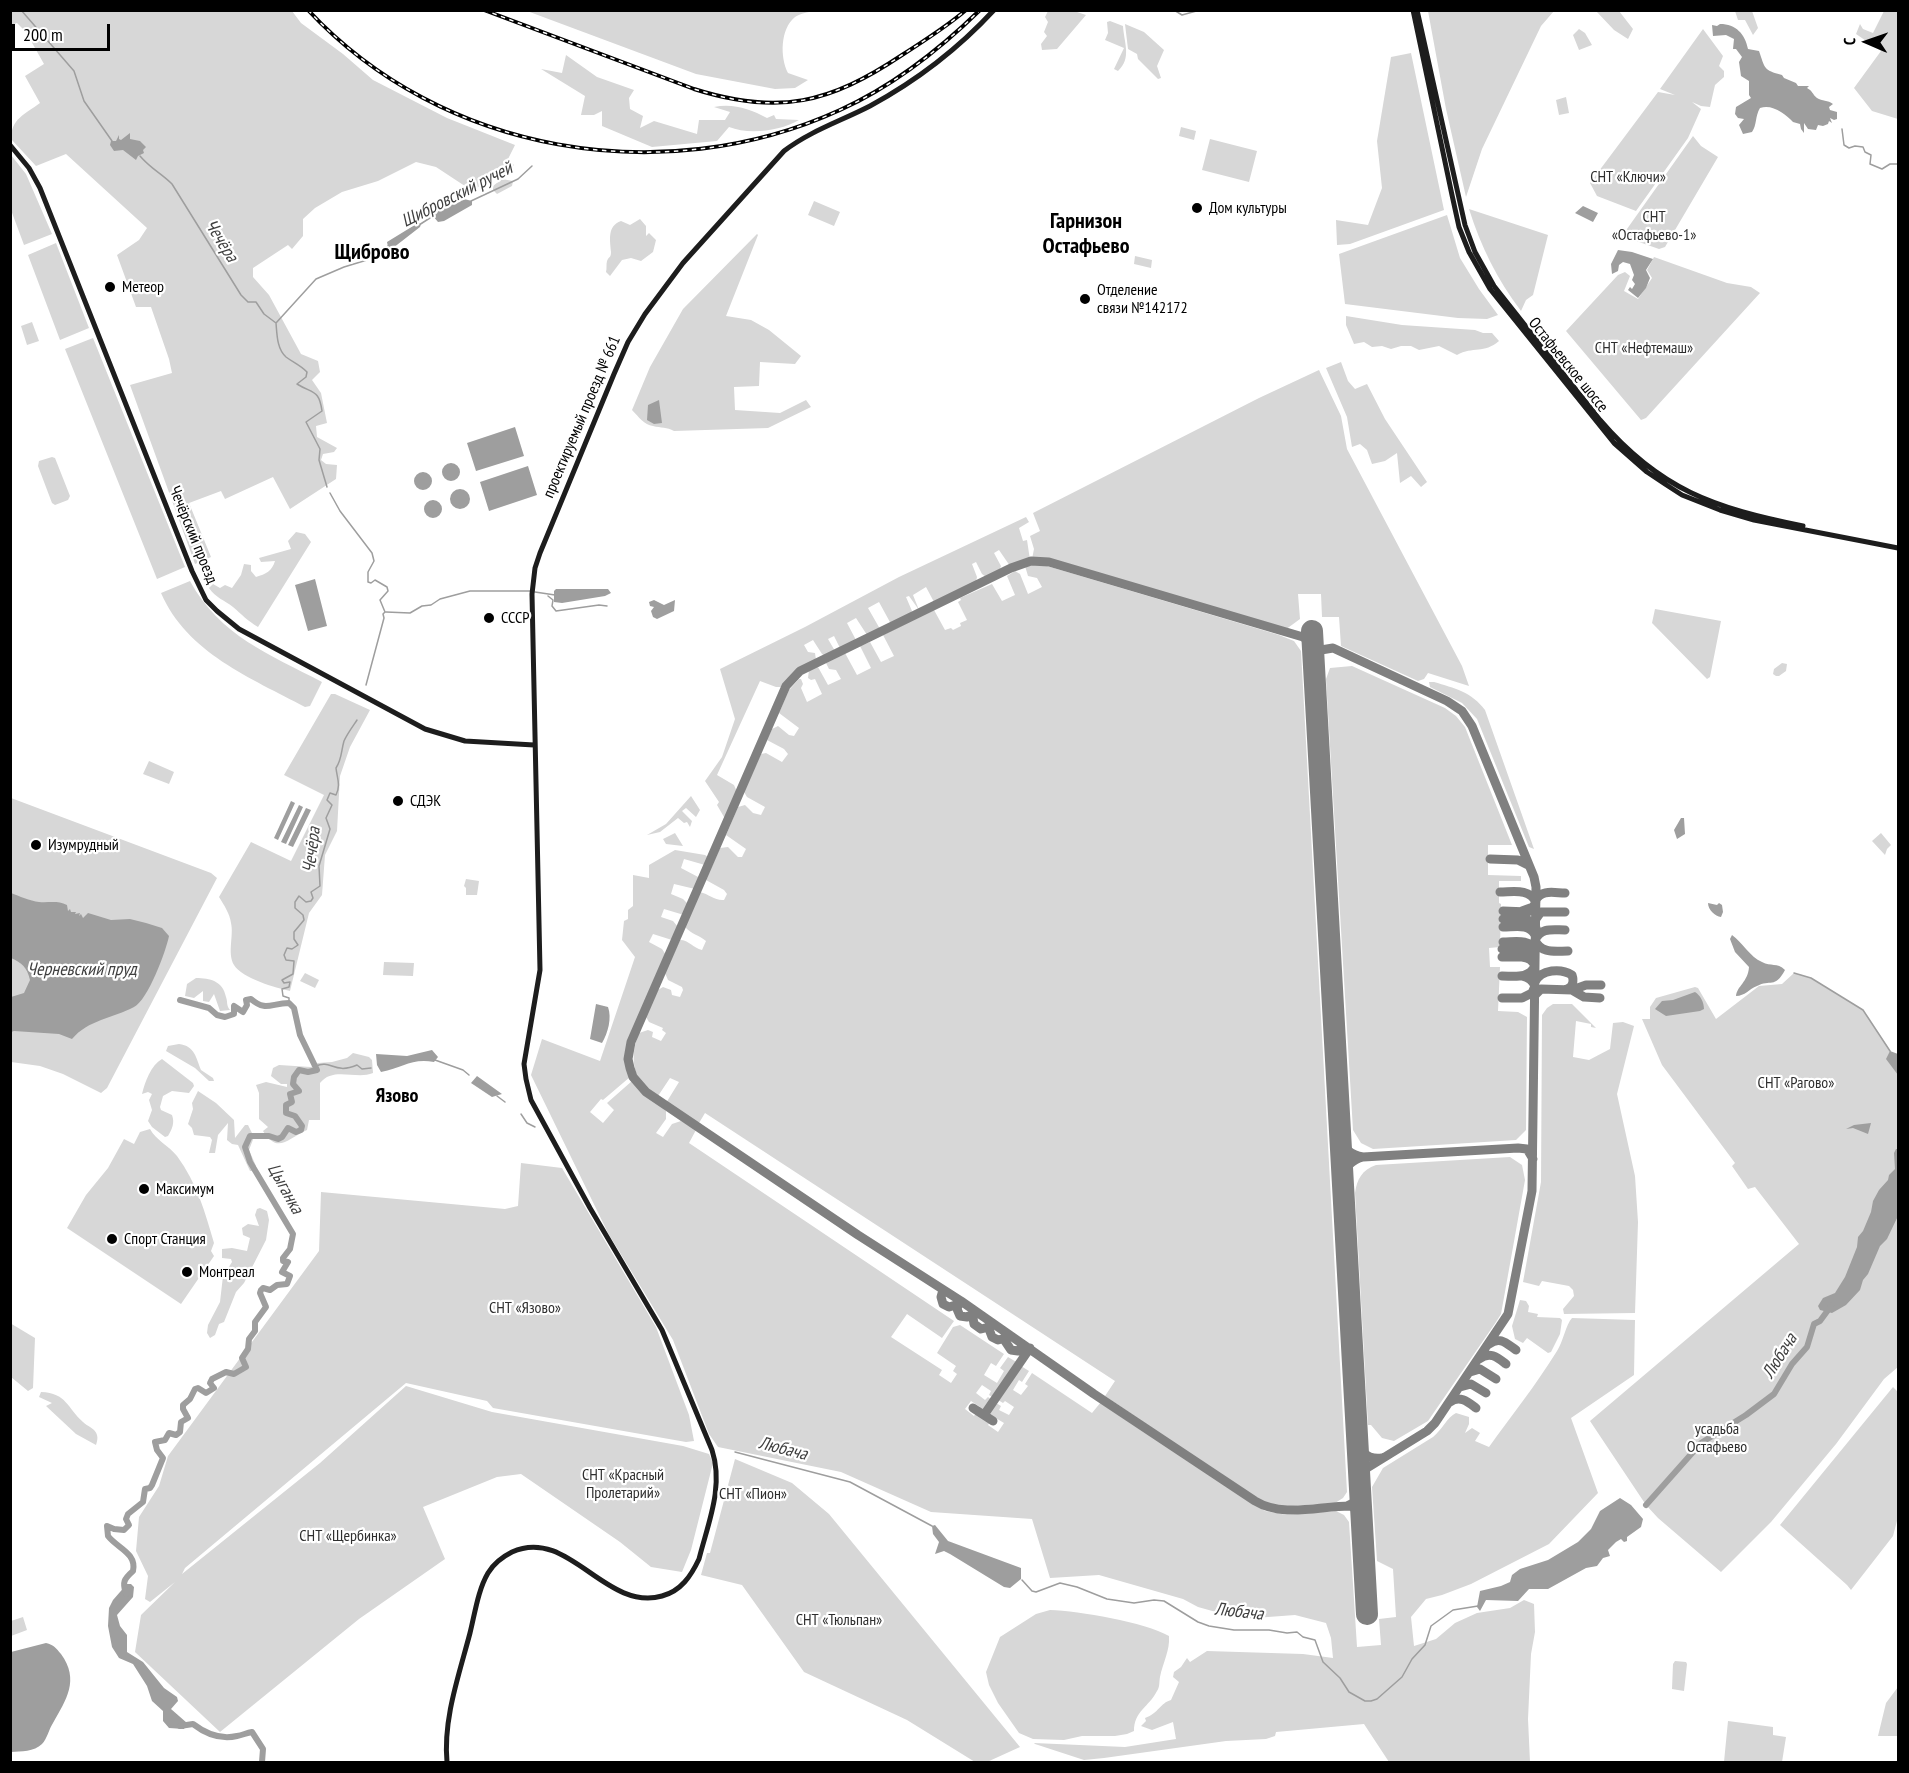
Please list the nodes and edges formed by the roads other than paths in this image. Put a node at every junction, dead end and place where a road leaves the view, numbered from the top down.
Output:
1 (994, 10) edge
2 (1415, 10) edge
3 (10, 145) edge
4 (1899, 546) edge
5 (534, 745) junction
6 (447, 1762) edge

1 - 5 main road, проектируемый проезд № 661
2 - 4 main road, Остафьевское шоссе
3 - 5 main road, Чечёрский проезд
5 - 6 main road, проектируемый проезд № 661

